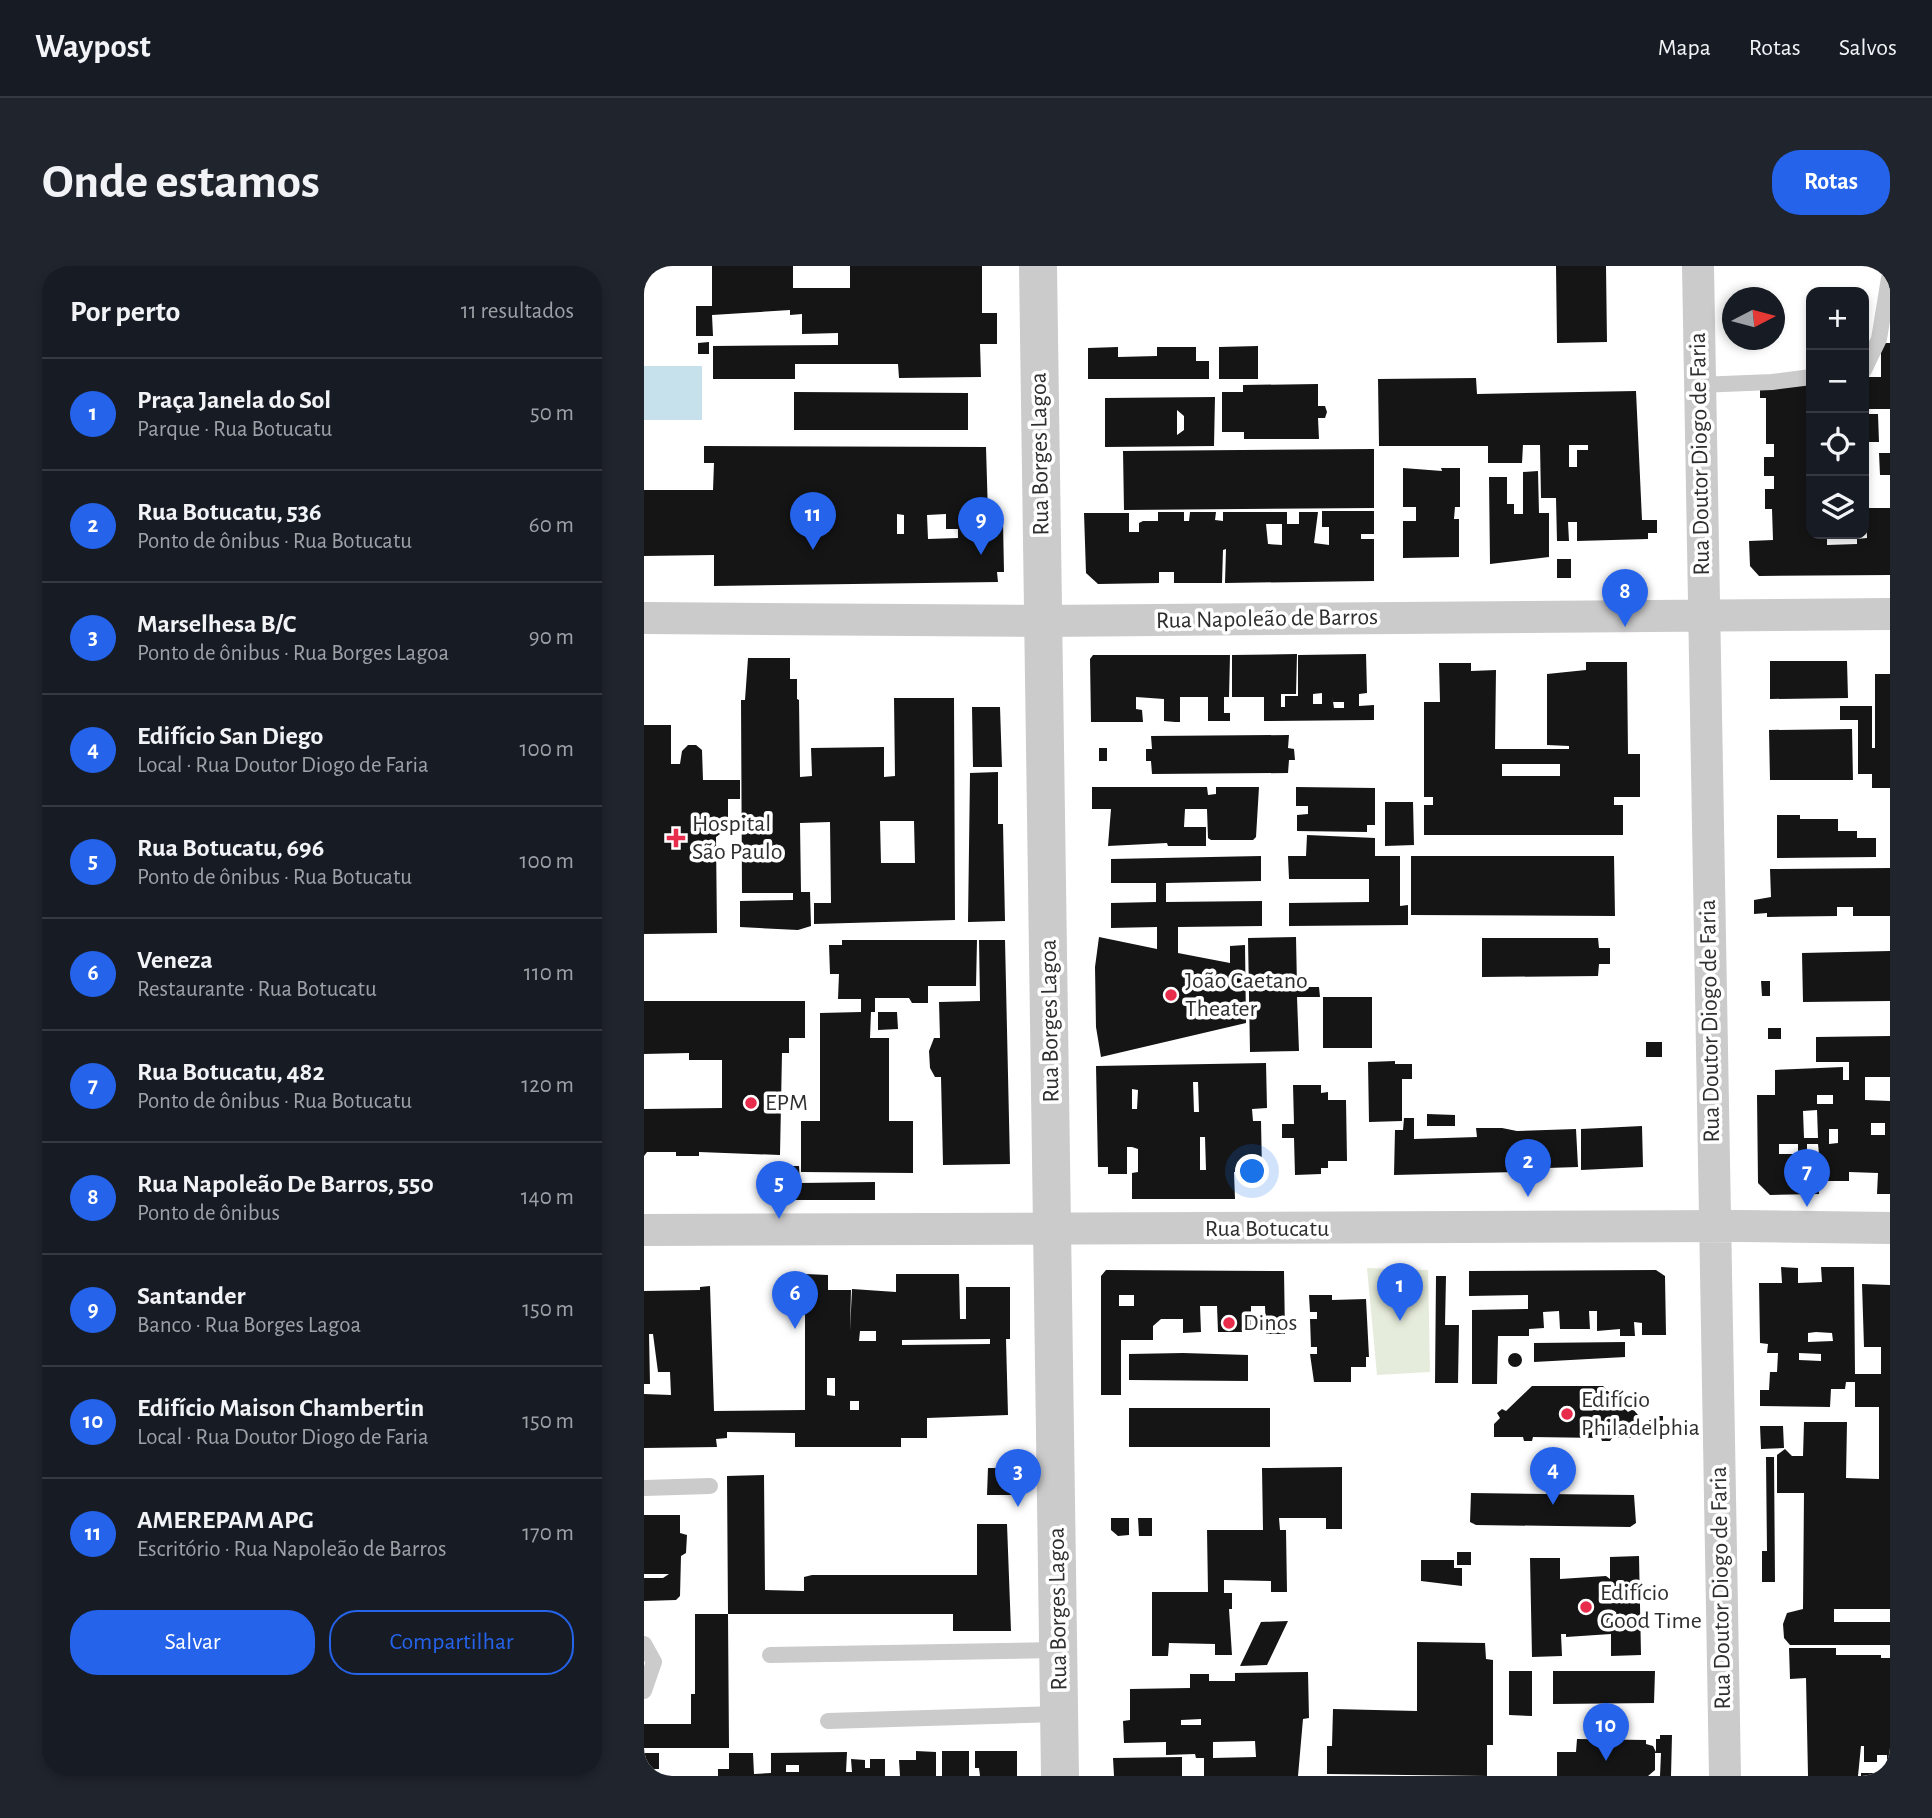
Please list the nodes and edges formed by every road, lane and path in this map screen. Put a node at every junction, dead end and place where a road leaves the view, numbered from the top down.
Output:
1 (1038, 266) edge
2 (1698, 266) edge
3 (1889, 278) edge
4 (1869, 360) edge
5 (1806, 378) edge
6 (1699, 385) junction
7 (1703, 614) junction
8 (1890, 614) edge
9 (644, 618) edge
10 (1042, 621) junction
11 (1714, 1226) junction
12 (1890, 1228) edge
13 (644, 1230) edge
14 (1053, 1231) junction
15 (710, 1486) dead end
16 (644, 1488) edge
17 (644, 1644) edge
18 (1058, 1650) junction
19 (770, 1655) dead end
20 (644, 1691) edge
21 (1059, 1714) junction
22 (828, 1721) dead end
23 (1060, 1776) edge
24 (1725, 1776) edge

1 - 10 street, Rua Borges Lagoa
2 - 6 street, Rua Doutor Diogo de Faria
3 - 4 lane
5 - 6 lane
6 - 7 street, Rua Doutor Diogo de Faria
7 - 8 street, Rua Napoleão de Barros
7 - 10 street, Rua Napoleão de Barros
7 - 11 street, Rua Doutor Diogo de Faria
9 - 10 street, Rua Napoleão de Barros
10 - 14 street, Rua Borges Lagoa
11 - 12 street, Rua Botucatu
11 - 14 street, Rua Botucatu
11 - 24 street, Rua Doutor Diogo de Faria
13 - 14 street, Rua Botucatu
14 - 18 street, Rua Borges Lagoa
15 - 16 lane
17 - 20 lane
18 - 19 lane
18 - 21 street, Rua Borges Lagoa
21 - 22 lane
21 - 23 street, Rua Borges Lagoa

